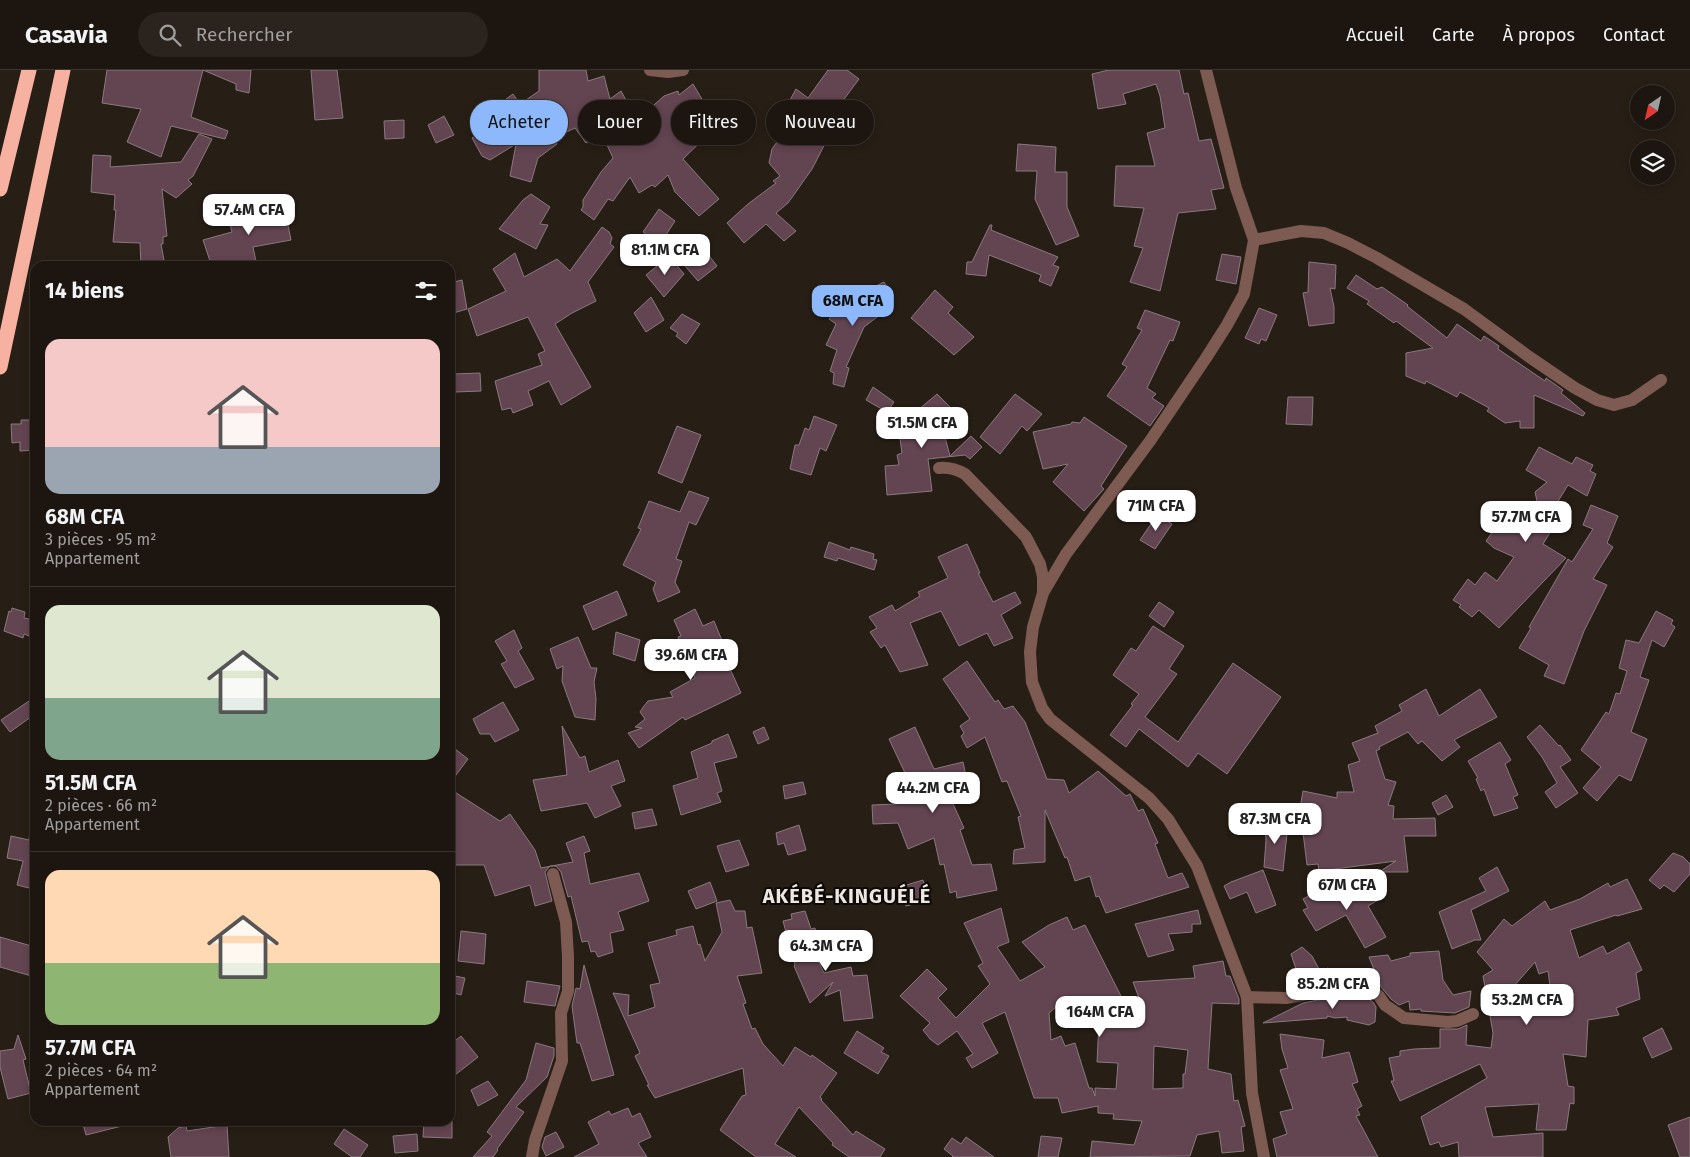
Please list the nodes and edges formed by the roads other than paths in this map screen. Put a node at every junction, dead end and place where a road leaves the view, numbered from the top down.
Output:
1 (29, 70) edge
2 (64, 70) edge
3 (650, 70) edge
4 (683, 70) edge
5 (1206, 70) edge
6 (0, 189) edge
7 (1254, 240) junction
8 (0, 367) edge
9 (1661, 380) dead end
10 (939, 468) dead end
11 (1043, 594) junction
12 (553, 874) dead end
13 (1247, 997) junction
14 (1473, 1014) dead end
15 (532, 1157) edge
16 (1264, 1157) edge

1 - 6 highway
2 - 8 highway
3 - 4 street
5 - 7 street
7 - 9 street
7 - 11 street
10 - 11 street
11 - 13 street
12 - 15 street
13 - 14 street
13 - 16 street

